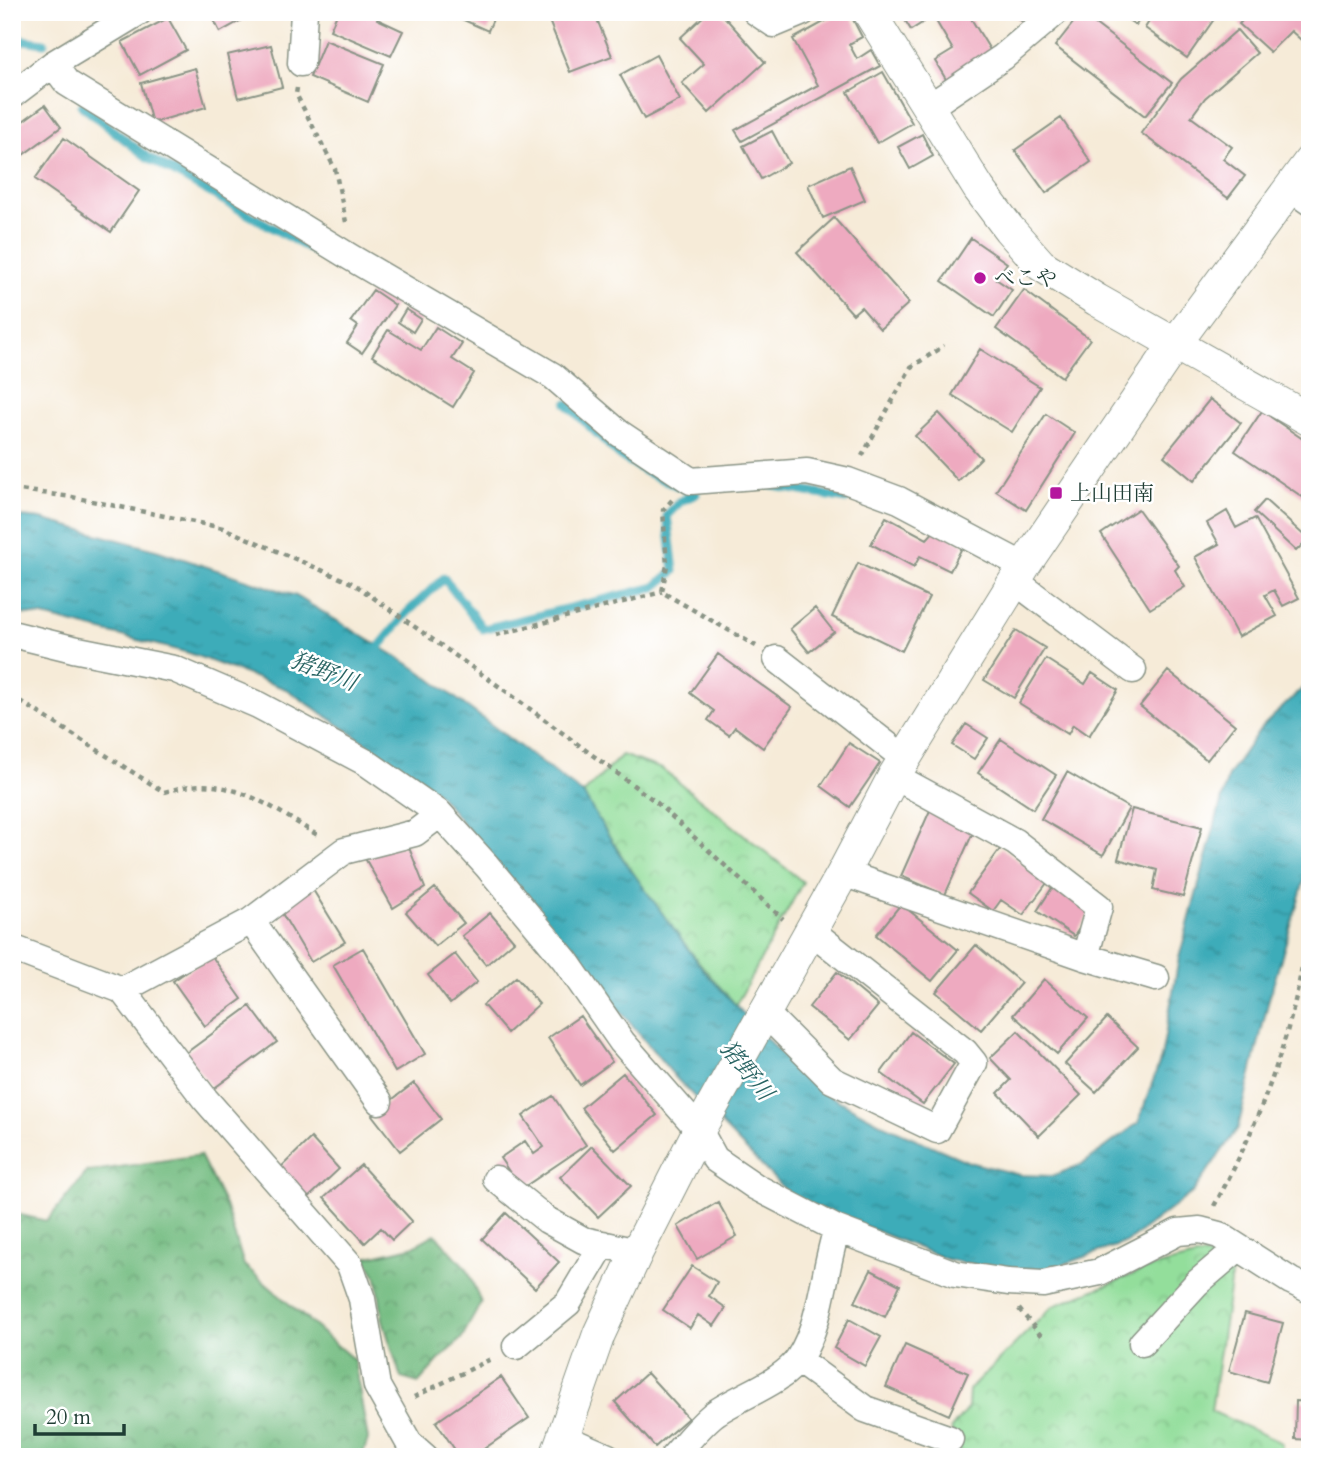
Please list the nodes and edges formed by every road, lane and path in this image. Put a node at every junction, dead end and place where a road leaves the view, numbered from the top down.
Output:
1 (139, 12) edge
2 (304, 12) edge
3 (756, 12) edge
4 (803, 12) edge
5 (869, 12) edge
6 (1056, 12) edge
7 (301, 63) joint
8 (53, 64) junction
9 (12, 95) edge
10 (929, 107) junction
11 (1310, 161) edge
12 (1300, 195) edge
13 (350, 257) junction
14 (1175, 344) junction
15 (944, 346) dead end
16 (1310, 420) edge
17 (691, 481) junction
18 (848, 481) junction
19 (12, 489) edge
20 (1019, 573) junction
21 (662, 592) junction
22 (12, 634) edge
23 (496, 635) dead end
24 (778, 659) joint
25 (1133, 670) dead end
26 (12, 696) edge
27 (899, 767) junction
28 (440, 814) junction
29 (344, 851) junction
30 (843, 873) junction
31 (1310, 920) edge
32 (251, 921) junction
33 (807, 934) junction
34 (12, 948) edge
35 (1307, 948) edge
36 (1085, 957) junction
37 (1156, 978) dead end
38 (122, 990) junction
39 (762, 1015) junction
40 (379, 1101) dead end
41 (699, 1130) junction
42 (496, 1179) dead end
43 (836, 1229) junction
44 (1200, 1230) junction
45 (603, 1244) junction
46 (1237, 1249) junction
47 (637, 1252) junction
48 (1310, 1290) edge
49 (1021, 1314) dead end
50 (1043, 1338) dead end
51 (1142, 1343) dead end
52 (516, 1346) joint
53 (798, 1360) junction
54 (390, 1408) junction
55 (950, 1439) dead end
56 (559, 1447) edge
57 (425, 1457) edge
58 (608, 1457) edge
59 (673, 1457) edge

1 - 8 street
2 - 7 street
3 - 4 street
5 - 10 street
6 - 10 street
7 - 13 path
8 - 9 street
8 - 13 street
10 - 14 street
11 - 12 street
12 - 14 street
13 - 17 street
14 - 16 street
14 - 20 street
15 - 18 path
17 - 18 street
17 - 21 path
18 - 20 street
19 - 33 path
20 - 25 street
20 - 27 street
21 - 23 path
21 - 24 path
22 - 28 street
24 - 27 street
26 - 29 path
27 - 30 street
27 - 36 street
28 - 29 street
28 - 41 street
29 - 32 street
30 - 33 street
30 - 36 street
31 - 35 path
32 - 38 street
32 - 40 street
33 - 39 street
33 - 39 street
34 - 38 street
35 - 44 path
36 - 37 street
38 - 54 street
39 - 41 street
41 - 43 street
41 - 47 street
42 - 45 street
43 - 44 street
43 - 53 street
44 - 46 street
45 - 47 street
45 - 52 street
46 - 48 street
46 - 51 street
47 - 56 street
49 - 50 path
52 - 54 path
53 - 55 street
53 - 59 street
54 - 57 street
56 - 58 street

